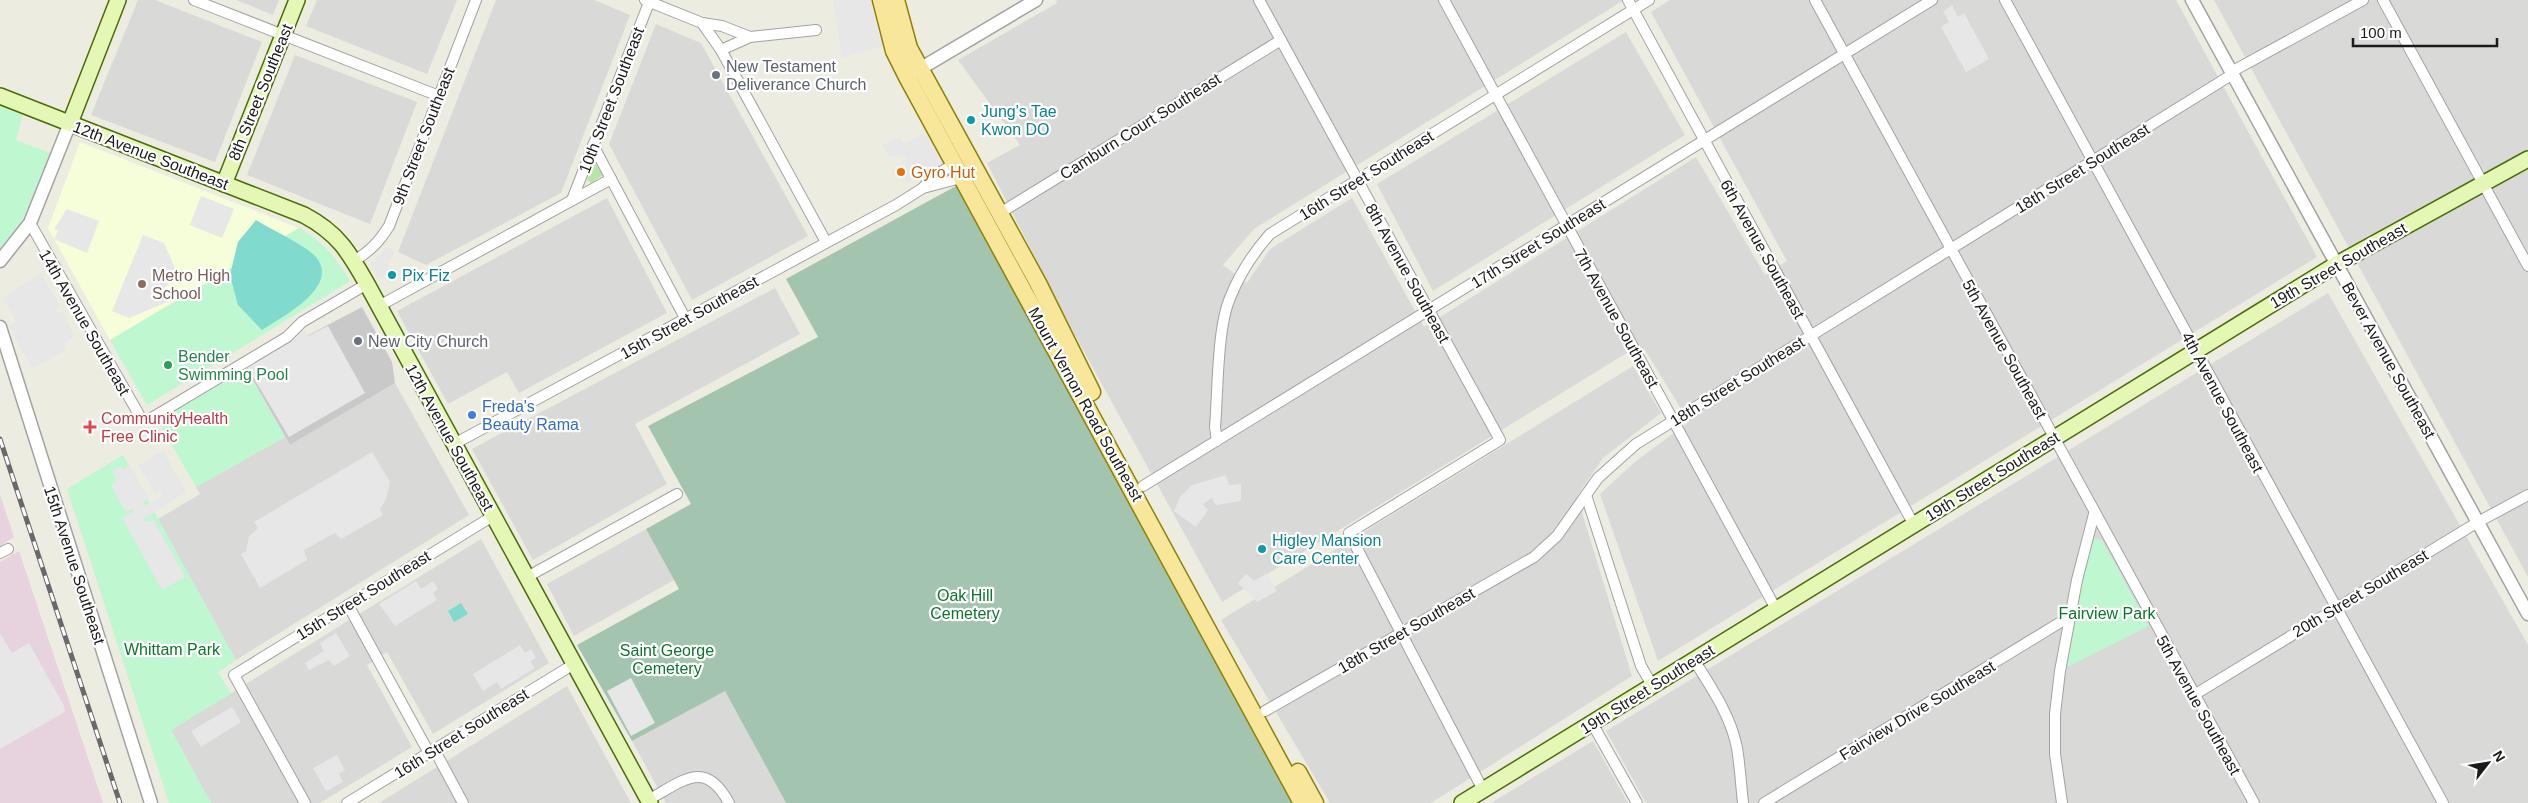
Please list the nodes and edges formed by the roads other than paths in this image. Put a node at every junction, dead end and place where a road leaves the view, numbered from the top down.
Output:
1 (118, 0) edge
2 (194, 0) edge
3 (297, 0) edge
4 (476, 0) edge
5 (881, 0) edge
6 (896, 0) edge
7 (1036, 0) edge
8 (1259, 0) edge
9 (1444, 0) edge
10 (1628, 0) edge
11 (1649, 0) edge
12 (1814, 0) edge
13 (1932, 0) edge
14 (2004, 0) edge
15 (2192, 0) edge
16 (2363, 0) edge
17 (2382, 0) edge
18 (648, 1) edge
19 (1634, 10) junction
20 (702, 23) junction
21 (816, 30) dead end
22 (283, 34) junction
23 (750, 37) junction
24 (1281, 40) junction
25 (721, 50) junction
26 (1844, 54) junction
27 (913, 73) junction
28 (2232, 73) junction
29 (1496, 95) junction
30 (0, 96) edge
31 (439, 96) junction
32 (70, 123) junction
33 (1704, 140) junction
34 (594, 145) junction
35 (2528, 159) edge
36 (2092, 161) junction
37 (954, 164) junction
38 (612, 179) junction
39 (963, 180) junction
40 (1357, 180) junction
41 (224, 184) junction
42 (2483, 184) junction
43 (923, 188) junction
44 (572, 200) junction
45 (1000, 213) junction
46 (30, 223) junction
47 (1567, 226) junction
48 (826, 242) junction
49 (1018, 247) junction
50 (1950, 249) junction
51 (0, 261) edge
52 (354, 261) junction
53 (2337, 264) junction
54 (2528, 266) edge
55 (367, 284) junction
56 (379, 306) junction
57 (1429, 311) junction
58 (685, 318) junction
59 (0, 327) edge
60 (1810, 335) junction
61 (2196, 350) junction
62 (1674, 420) junction
63 (2054, 438) junction
64 (1217, 441) junction
65 (454, 444) junction
66 (1143, 486) junction
67 (677, 494) dead end
68 (1586, 495) junction
69 (2528, 495) edge
70 (2094, 514) junction
71 (493, 516) junction
72 (2478, 522) junction
73 (1914, 525) junction
74 (527, 577) junction
75 (348, 605) junction
76 (2335, 608) junction
77 (1776, 609) junction
78 (2528, 614) edge
79 (2069, 617) junction
80 (1401, 634) junction
81 (1694, 660) junction
82 (574, 664) junction
83 (1652, 686) junction
84 (2194, 695) junction
85 (1266, 712) junction
86 (1592, 722) junction
87 (431, 751) junction
88 (1472, 798) edge
89 (649, 801) edge
90 (2252, 802) edge
91 (151, 803) edge
92 (305, 803) edge
93 (347, 803) edge
94 (463, 803) edge
95 (729, 803) edge
96 (1302, 803) edge
97 (1315, 803) edge
98 (1637, 803) edge
99 (1743, 803) edge
100 (1764, 803) edge
101 (2062, 803) edge
102 (2443, 803) edge

1 - 32 main road
2 - 22 street
3 - 22 main road, 8th Street Southeast
4 - 31 street, 9th Street Southeast
5 - 27 main road, Mount Vernon Road Southeast
6 - 27 main road, Mount Vernon Road Southeast
7 - 27 street
8 - 24 street, 8th Avenue Southeast
9 - 29 street, 7th Avenue Southeast
10 - 19 street, 6th Avenue Southeast
11 - 19 street, 16th Street Southeast
12 - 26 street, 5th Avenue Southeast
13 - 26 street, 17th Street Southeast
14 - 36 street, 4th Avenue Southeast
15 - 28 street, Bever Avenue Southeast
16 - 28 street, 18th Street Southeast
17 - 42 street
18 - 20 street
18 - 34 street, 10th Street Southeast
19 - 29 street, 16th Street Southeast
19 - 33 street, 6th Avenue Southeast
20 - 23 street
20 - 25 street
21 - 23 street
22 - 31 street
22 - 41 main road, 8th Street Southeast
23 - 25 street
24 - 40 street, 8th Avenue Southeast
24 - 45 street, Camburn Court Southeast
25 - 48 street
26 - 33 street, 17th Street Southeast
26 - 50 street, 5th Avenue Southeast
27 - 37 main road, Mount Vernon Road Southeast
27 - 45 main road, Mount Vernon Road Southeast
28 - 36 street, 18th Street Southeast
28 - 53 street, Bever Avenue Southeast
29 - 40 street, 16th Street Southeast
29 - 47 street, 7th Avenue Southeast
30 - 32 main road, 12th Avenue Southeast
31 - 52 street, 9th Street Southeast
32 - 41 main road, 12th Avenue Southeast
32 - 46 street
33 - 47 street, 17th Street Southeast
33 - 60 street, 6th Avenue Southeast
34 - 38 street
34 - 44 street, 10th Street Southeast
35 - 42 main road, 19th Street Southeast
36 - 50 street, 18th Street Southeast
36 - 61 street, 4th Avenue Southeast
37 - 39 main road, Mount Vernon Road Southeast
37 - 43 street, 15th Street Southeast
37 - 49 main road
38 - 44 street, 10th Street Southeast
38 - 58 street
39 - 43 street, 15th Street Southeast
39 - 96 main road, Mount Vernon Road Southeast
40 - 57 street, 8th Avenue Southeast
40 - 64 street, 16th Street Southeast
41 - 52 main road, 12th Avenue Southeast
42 - 53 main road, 19th Street Southeast
42 - 54 street
43 - 48 street, 15th Street Southeast
44 - 56 street, 10th Street Southeast
45 - 49 main road, Mount Vernon Road Southeast
46 - 51 street
46 - 55 street, 14th Avenue Southeast
47 - 57 street, 17th Street Southeast
47 - 62 street, 7th Avenue Southeast
48 - 58 street, 15th Street Southeast
49 - 66 main road, Mount Vernon Road Southeast
50 - 60 street, 18th Street Southeast
50 - 63 street, 5th Avenue Southeast
52 - 55 main road, 12th Avenue Southeast
53 - 61 main road, 19th Street Southeast
53 - 72 street, Bever Avenue Southeast
55 - 56 main road, 12th Avenue Southeast
56 - 65 main road, 12th Avenue Southeast
57 - 64 street, 17th Street Southeast
57 - 80 street, 8th Avenue Southeast
58 - 65 street, 15th Street Southeast
59 - 91 street, 15th Avenue Southeast
60 - 62 street, 18th Street Southeast
60 - 73 street, 6th Avenue Southeast
61 - 63 main road, 19th Street Southeast
61 - 76 street, 4th Avenue Southeast
62 - 68 street, 18th Street Southeast
62 - 77 street, 7th Avenue Southeast
63 - 70 street, 5th Avenue Southeast
63 - 73 main road, 19th Street Southeast
64 - 66 street, 17th Street Southeast
65 - 71 main road, 12th Avenue Southeast
66 - 85 main road, Mount Vernon Road Southeast
67 - 74 street
68 - 80 street, 18th Street Southeast
68 - 83 street
69 - 72 street, 20th Street Southeast
70 - 79 street
70 - 84 street, 5th Avenue Southeast
71 - 74 main road, 12th Avenue Southeast
71 - 75 street, 15th Street Southeast
72 - 76 street, 20th Street Southeast
72 - 78 street, Bever Avenue Southeast
73 - 77 main road, 19th Street Southeast
74 - 82 main road, 12th Avenue Southeast
75 - 87 street
75 - 92 street, 15th Street Southeast
76 - 84 street, 20th Street Southeast
76 - 102 street, 4th Avenue Southeast
77 - 81 main road, 19th Street Southeast
79 - 100 street, Fairview Drive Southeast
79 - 101 street
80 - 85 street, 18th Street Southeast
80 - 88 street
81 - 83 main road, 19th Street Southeast
81 - 99 street
82 - 87 street, 16th Street Southeast
82 - 89 main road, 12th Avenue Southeast
83 - 86 main road, 19th Street Southeast
84 - 90 street, 5th Avenue Southeast
85 - 97 main road, Mount Vernon Road Southeast
86 - 88 main road, 19th Street Southeast
86 - 98 street
87 - 93 street, 16th Street Southeast
87 - 94 street
89 - 95 street

